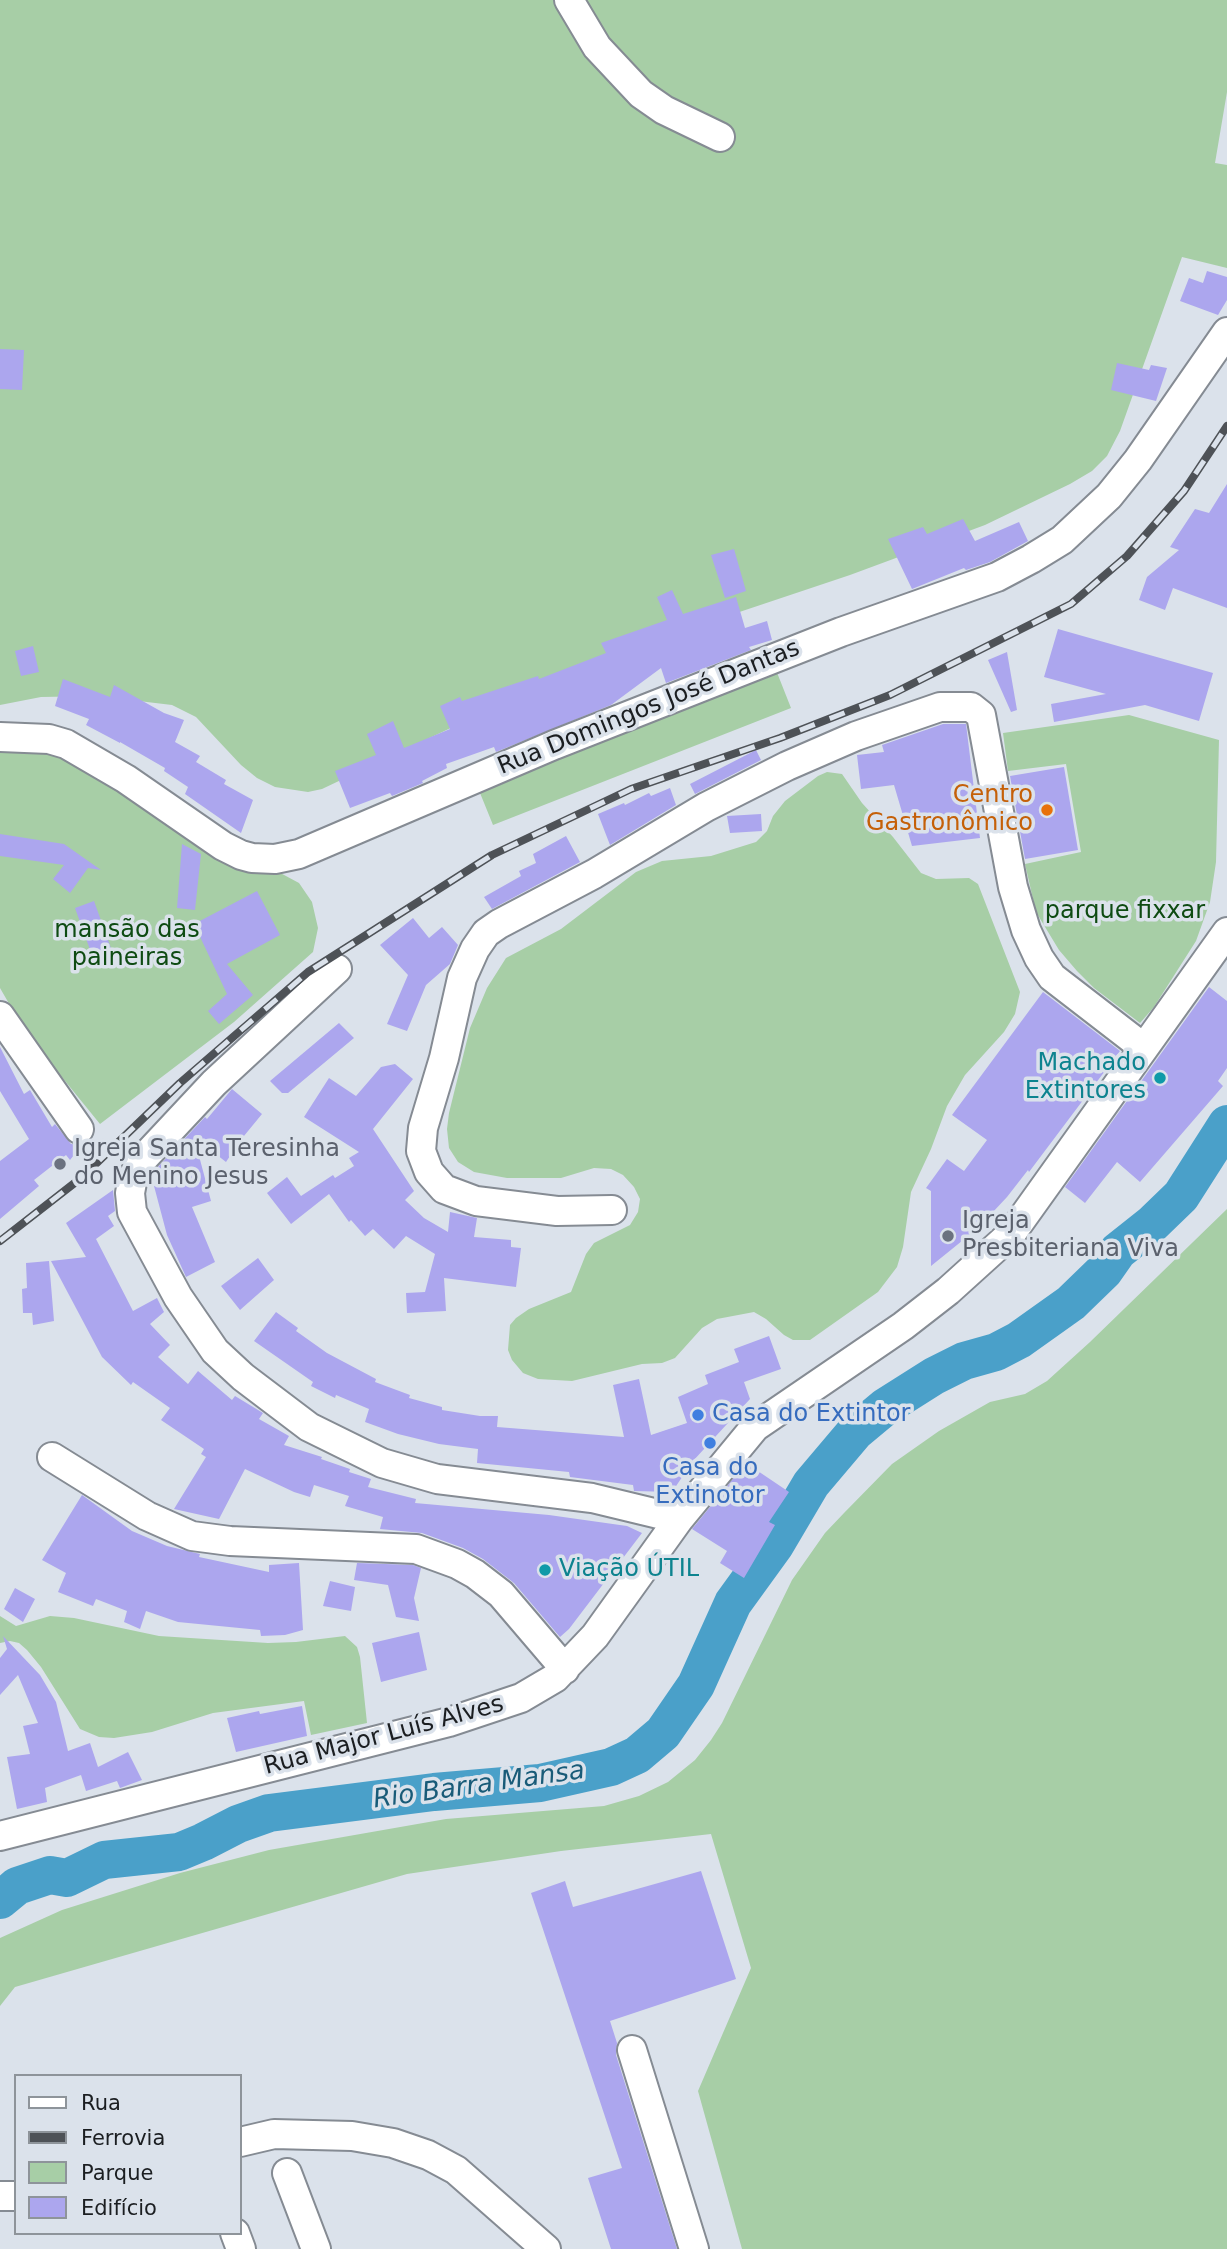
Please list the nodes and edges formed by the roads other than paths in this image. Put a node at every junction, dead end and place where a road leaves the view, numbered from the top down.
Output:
1 (569, 0) edge
2 (720, 137) dead end
3 (1227, 332) edge
4 (0, 737) edge
5 (1227, 909) edge
6 (1221, 939) edge
7 (337, 969) dead end
8 (0, 1016) edge
9 (1144, 1048) junction
10 (79, 1129) dead end
11 (612, 1210) dead end
12 (52, 1457) dead end
13 (679, 1519) junction
14 (565, 1669) junction
15 (0, 1836) edge
16 (632, 2050) dead end
17 (242, 2142) edge
18 (287, 2172) dead end
19 (316, 2249) edge
20 (546, 2249) edge
21 (694, 2249) edge

1 - 2 street
3 - 4 street, Rua Domingos José Dantas
5 - 6 street, Rua Major Luís Alves
6 - 9 street, Rua Major Luís Alves
7 - 13 street
8 - 10 street
9 - 11 street
9 - 13 street, Rua Major Luís Alves
12 - 14 street
13 - 14 street, Rua Major Luís Alves
14 - 15 street, Rua Major Luís Alves
16 - 21 street
17 - 20 street
18 - 19 street

